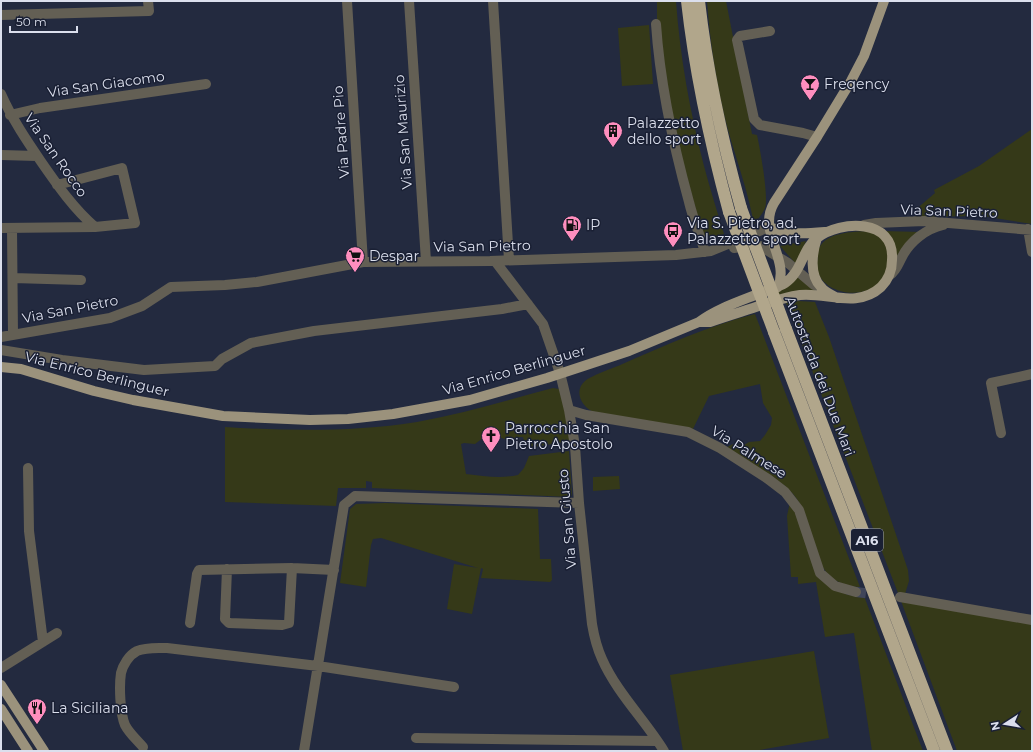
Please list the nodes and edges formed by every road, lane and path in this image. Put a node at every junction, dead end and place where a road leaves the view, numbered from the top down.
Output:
1 (347, 1) edge
2 (409, 1) edge
3 (493, 1) edge
4 (687, 1) edge
5 (699, 1) edge
6 (884, 1) edge
7 (148, 6) edge
8 (1, 15) edge
9 (656, 24) dead end
10 (770, 31) dead end
11 (206, 84) dead end
12 (1, 94) edge
13 (10, 115) junction
14 (817, 137) junction
15 (1, 155) edge
16 (37, 156) junction
17 (57, 185) junction
18 (947, 224) junction
19 (864, 226) junction
20 (95, 227) junction
21 (768, 227) junction
22 (1, 228) edge
23 (12, 228) junction
24 (1030, 230) edge
25 (825, 232) junction
26 (816, 238) junction
27 (708, 252) junction
28 (1032, 252) edge
29 (778, 257) junction
30 (509, 260) junction
31 (426, 261) junction
32 (495, 261) junction
33 (363, 262) junction
34 (797, 270) junction
35 (890, 275) junction
36 (13, 278) junction
37 (81, 280) dead end
38 (778, 286) junction
39 (821, 287) junction
40 (837, 298) junction
41 (528, 304) junction
42 (699, 322) junction
43 (780, 331) junction
44 (14, 335) junction
45 (1, 337) edge
46 (1, 350) edge
47 (1, 367) edge
48 (560, 373) junction
49 (1032, 374) edge
50 (569, 410) junction
51 (1001, 433) dead end
52 (28, 468) dead end
53 (579, 503) junction
54 (292, 568) junction
55 (227, 569) junction
56 (334, 570) junction
57 (856, 592) tunnel mouth
58 (900, 597) dead end
59 (1032, 620) edge
60 (190, 623) dead end
61 (57, 633) dead end
62 (42, 642) junction
63 (318, 666) junction
64 (1, 668) edge
65 (1, 686) edge
66 (454, 687) dead end
67 (1, 709) edge
68 (416, 738) dead end
69 (657, 741) junction
70 (143, 747) dead end
71 (28, 751) edge
72 (44, 751) edge
73 (304, 751) edge
74 (664, 751) edge
75 (934, 751) edge
76 (948, 751) edge

1 - 33 street, Via Padre Pio
2 - 31 street, Via San Maurizio
3 - 30 street
4 - 43 highway, Autostrada dei Due Mari / A16, bridge
5 - 43 highway, Autostrada dei Due Mari / A16, bridge
6 - 14 main road
7 - 8 street
9 - 27 street
10 - 14 street
11 - 13 street, Via San Giacomo
12 - 13 street, Via San Rocco
13 - 16 street, Via San Rocco
14 - 21 main road
15 - 16 street
16 - 17 street, Via San Rocco
17 - 20 street, Via San Rocco
17 - 20 street
18 - 19 street, Via San Pietro
18 - 24 street, Via San Pietro
18 - 35 street
19 - 25 main road
19 - 35 main road
20 - 23 street
21 - 25 main road
21 - 27 street, Via San Pietro
21 - 29 main road
22 - 23 street
23 - 36 street
24 - 28 street
25 - 26 main road
26 - 34 main road, Via Enrico Berlinguer
26 - 39 main road
27 - 29 street
27 - 30 street, Via San Pietro
29 - 34 street
29 - 38 main road
30 - 32 street, Via San Pietro
31 - 32 street, Via San Pietro
31 - 33 street, Via San Pietro
32 - 41 street, Via San Giusto
33 - 44 street, Via San Pietro
34 - 38 main road, Via Enrico Berlinguer
34 - 39 street
35 - 40 main road
36 - 37 street
36 - 44 street
38 - 42 main road, Via Enrico Berlinguer
39 - 40 main road
40 - 42 main road, Via Enrico Berlinguer
41 - 46 street
41 - 48 street, Via San Giusto
42 - 48 main road, Via Enrico Berlinguer
43 - 75 highway, Autostrada dei Due Mari / A16
43 - 76 highway, Autostrada dei Due Mari / A16
44 - 45 street, Via San Pietro
47 - 48 main road, Via Enrico Berlinguer
48 - 50 street, Via San Giusto
49 - 51 street
50 - 53 street, Via San Giusto
50 - 57 street, Via Palmese
52 - 62 street
53 - 56 street
53 - 69 street, Via San Giusto
54 - 55 street
54 - 55 street
54 - 56 street
55 - 60 street
56 - 63 street
58 - 59 street
61 - 62 street
62 - 64 street
63 - 66 street
63 - 70 street
63 - 73 street
65 - 72 main road
67 - 71 main road
68 - 69 street
69 - 74 street, Via San Giusto

